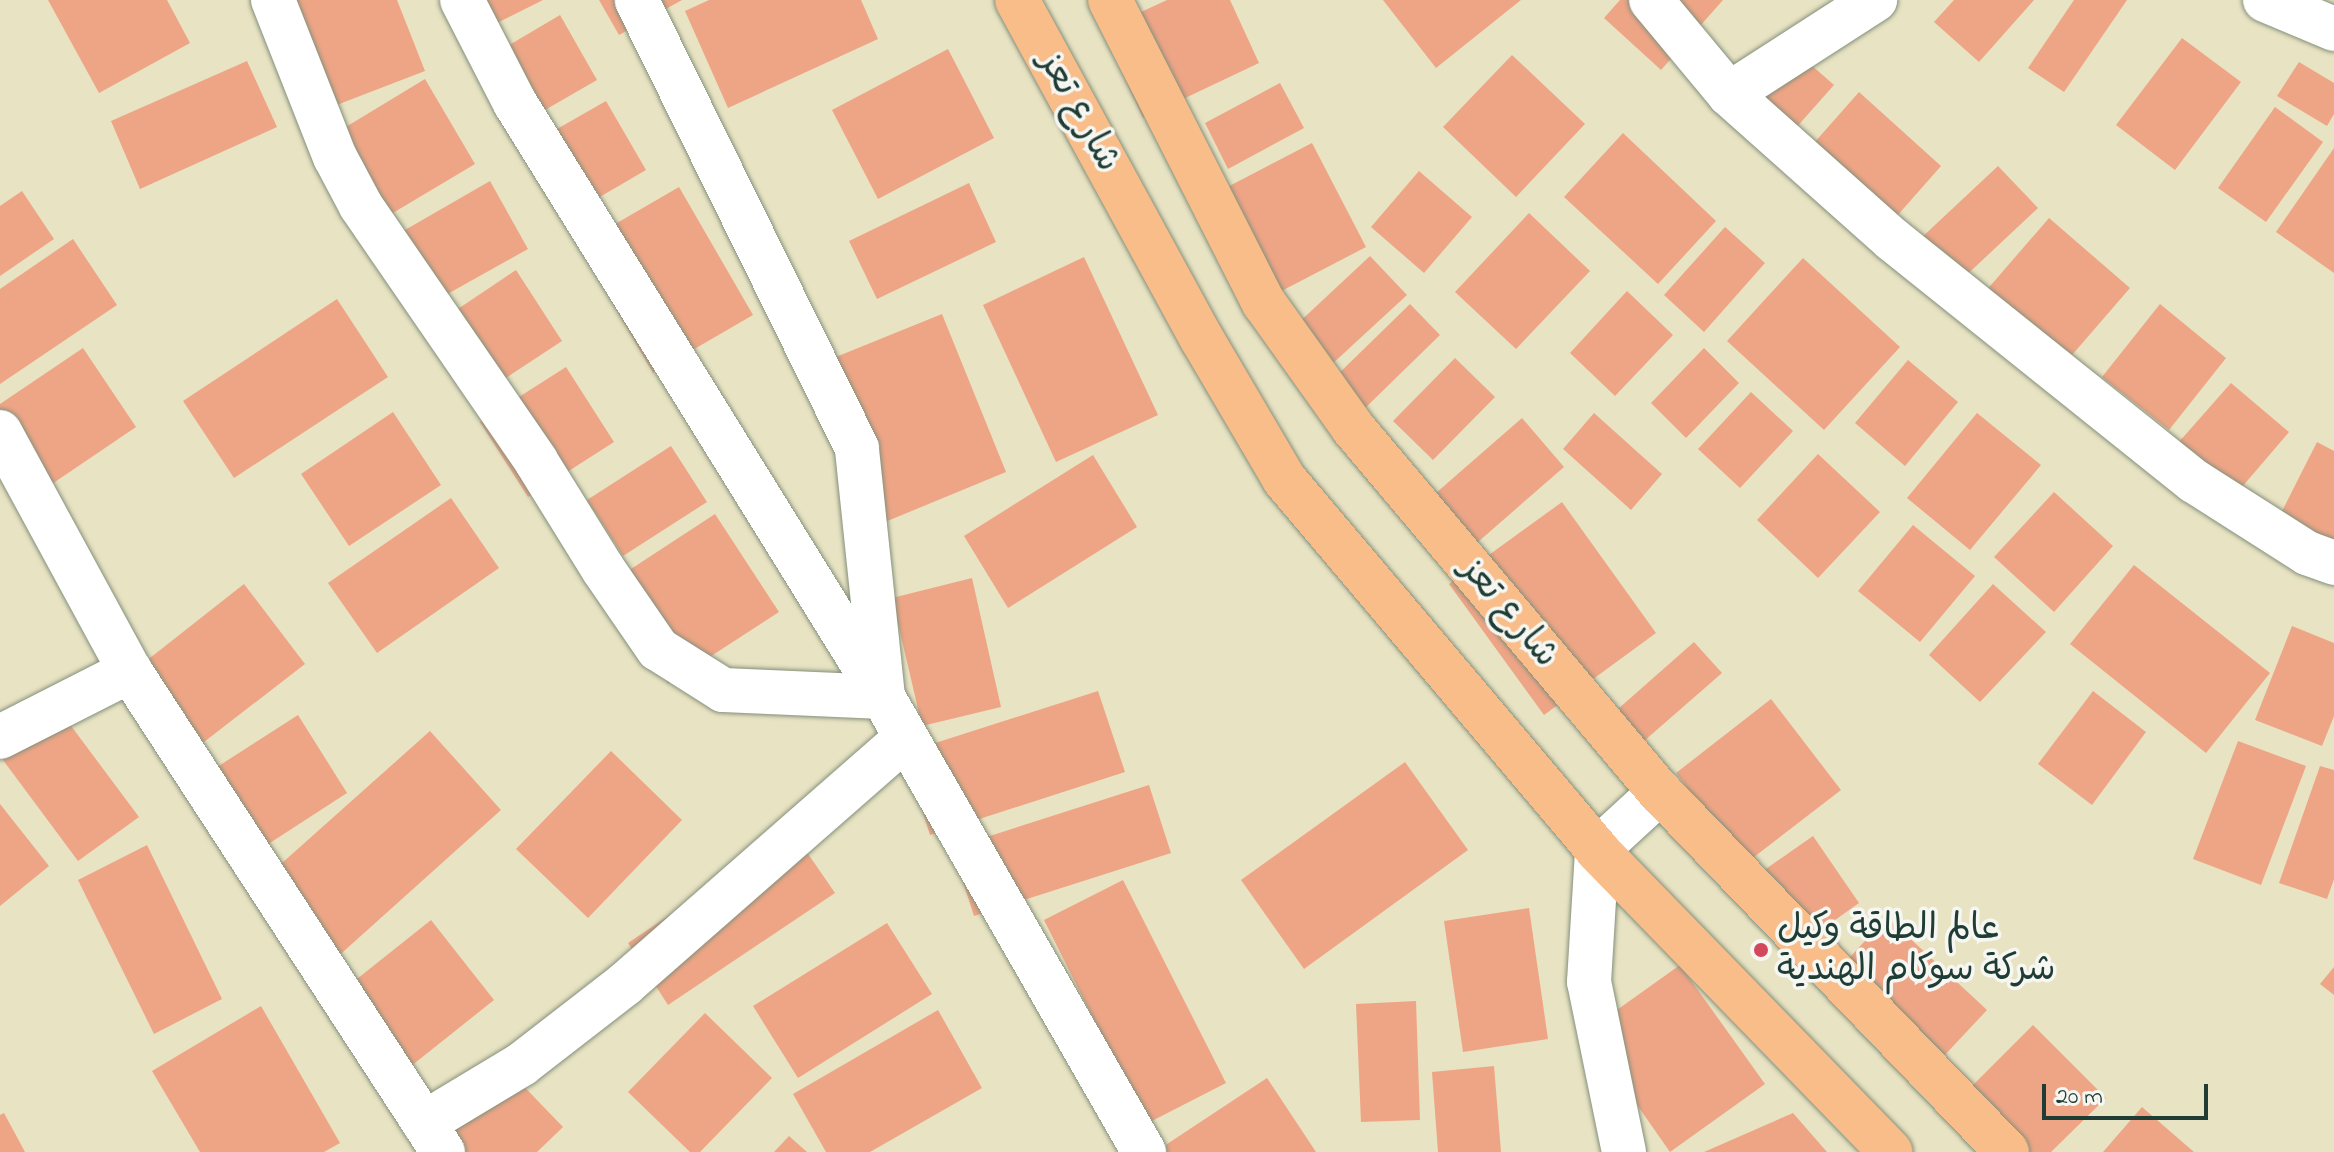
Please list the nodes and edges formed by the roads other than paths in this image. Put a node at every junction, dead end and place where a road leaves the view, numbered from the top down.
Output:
1 (273, 0) edge
2 (462, 0) edge
3 (637, 0) edge
4 (1017, 0) edge
5 (1110, 0) edge
6 (1651, 0) edge
7 (1875, 0) edge
8 (2265, 0) edge
9 (2334, 29) edge
10 (1729, 94) junction
11 (0, 432) edge
12 (2334, 563) edge
13 (130, 671) junction
14 (883, 697) junction
15 (0, 737) edge
16 (906, 738) junction
17 (1660, 792) junction
18 (1597, 850) junction
19 (433, 1138) edge
20 (1144, 1152) edge
21 (1624, 1152) edge
22 (1891, 1152) edge
23 (2007, 1152) edge

1 - 14 street
2 - 14 street
3 - 14 street
4 - 18 main road, شارع تعز
5 - 17 main road, شارع تعز
6 - 10 street
7 - 10 street
8 - 9 street
10 - 12 street
11 - 13 street
13 - 15 street
13 - 19 street
14 - 16 street
16 - 19 street
16 - 20 street
17 - 18 street
17 - 23 main road, شارع تعز
18 - 21 street
18 - 22 main road, شارع تعز

